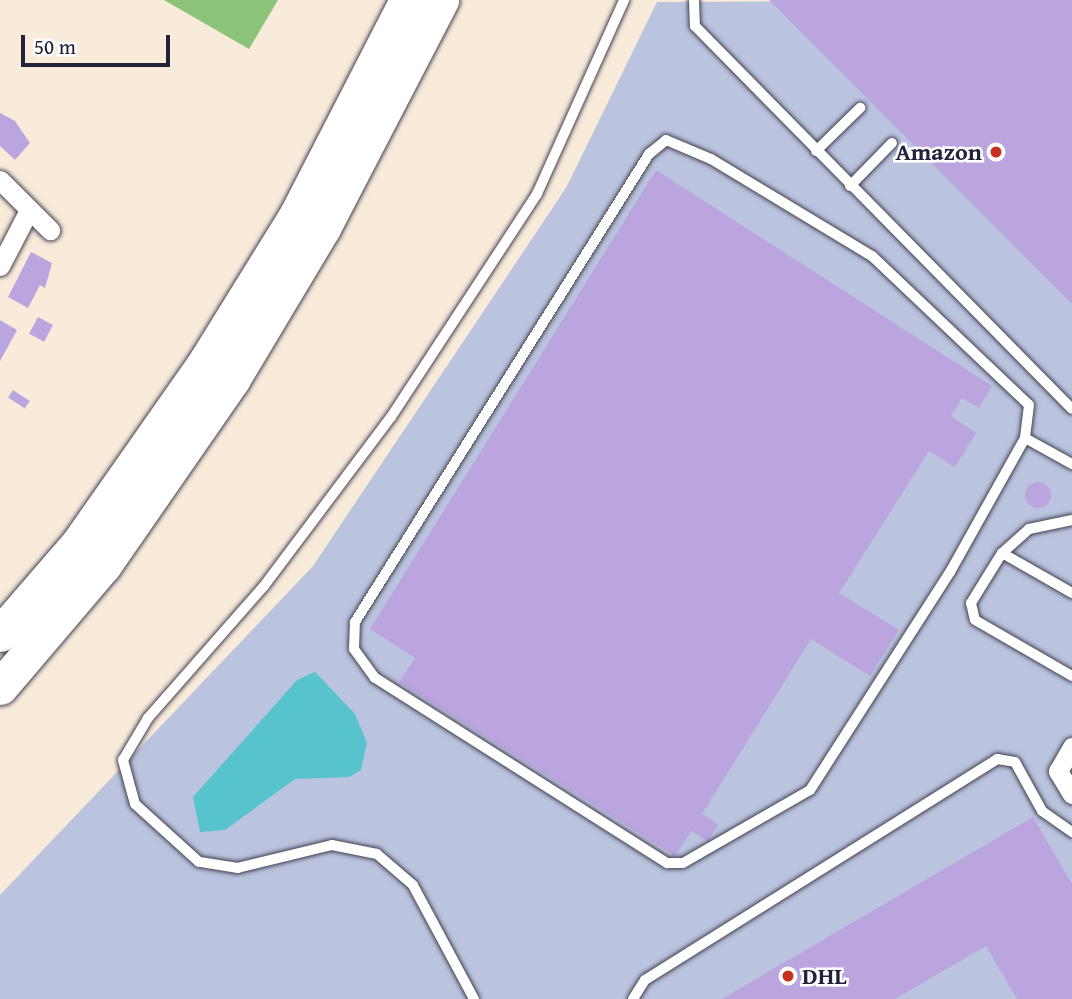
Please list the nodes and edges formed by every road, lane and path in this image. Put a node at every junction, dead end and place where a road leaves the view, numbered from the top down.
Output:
1 (407, 0) edge
2 (441, 0) edge
3 (694, 0) edge
4 (622, 3) edge
5 (860, 108) dead end
6 (892, 143) dead end
7 (816, 151) junction
8 (0, 180) edge
9 (849, 187) junction
10 (29, 210) junction
11 (50, 230) dead end
12 (0, 266) edge
13 (1072, 409) edge
14 (1026, 438) junction
15 (1072, 464) edge
16 (1072, 520) edge
17 (1002, 554) junction
18 (1072, 593) edge
19 (0, 634) edge
20 (1072, 676) edge
21 (0, 687) edge
22 (1072, 747) edge
23 (1072, 794) edge
24 (1072, 832) edge
25 (474, 999) edge
26 (633, 999) edge

1 - 19 highway
2 - 21 highway
3 - 7 lane
4 - 25 lane
5 - 7 lane
6 - 9 lane
7 - 9 lane
8 - 10 street
9 - 13 lane
10 - 11 street
10 - 12 street
14 - 14 lane
14 - 15 lane
16 - 17 lane
17 - 18 lane
17 - 20 lane
22 - 23 street
24 - 26 lane

